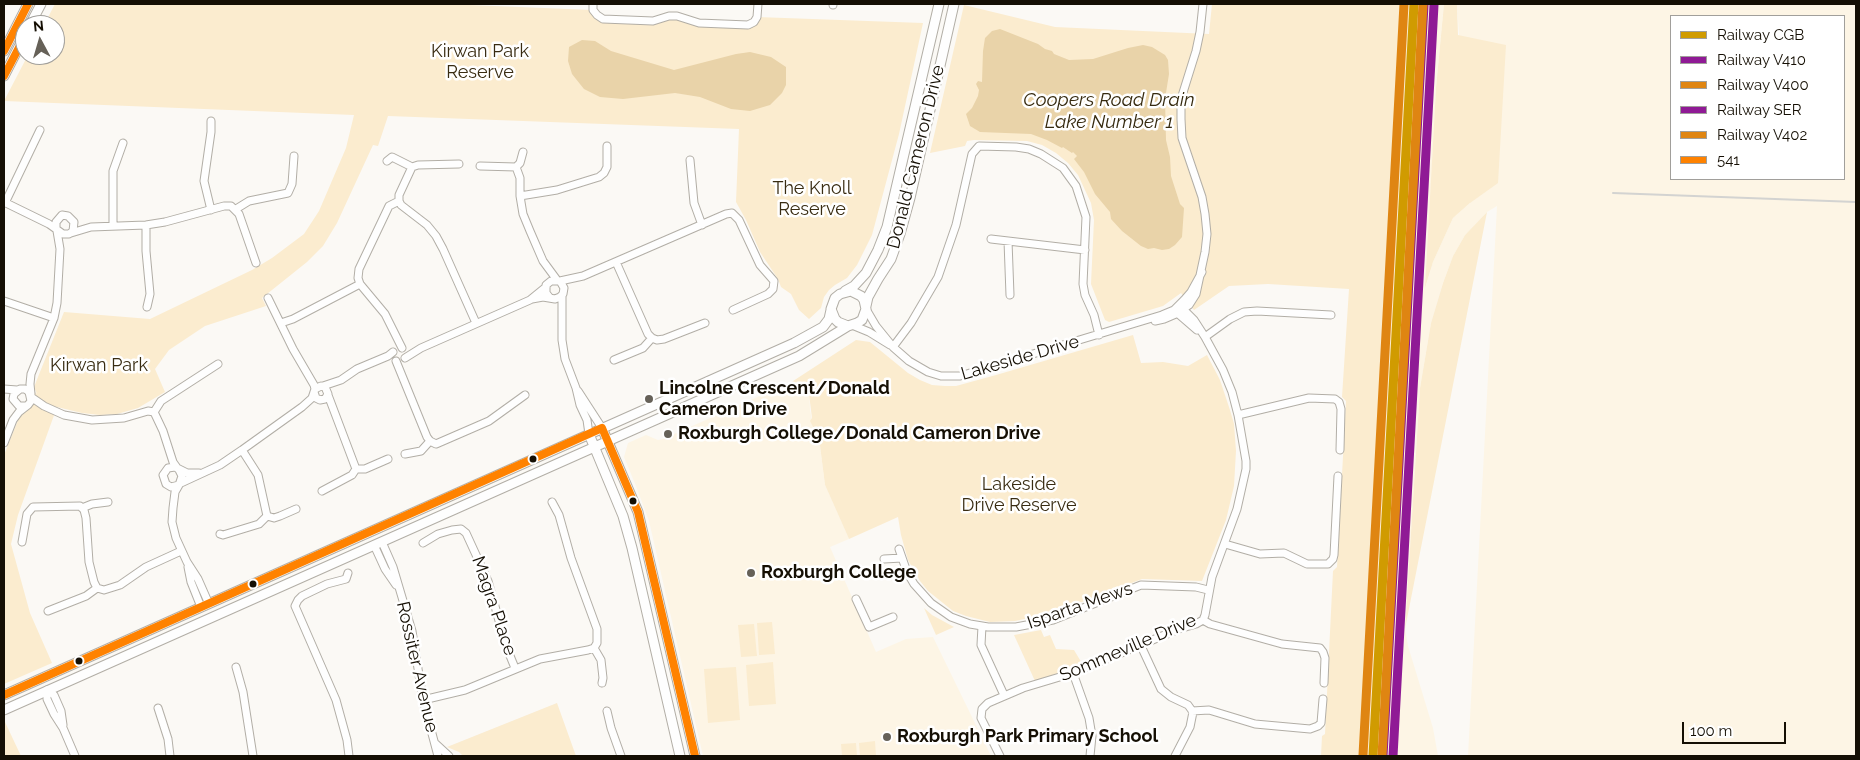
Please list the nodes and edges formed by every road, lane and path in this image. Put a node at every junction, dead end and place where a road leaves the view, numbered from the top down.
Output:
1 (28, 4) edge
2 (594, 4) edge
3 (758, 4) edge
4 (939, 4) edge
5 (954, 4) edge
6 (1203, 4) edge
7 (4, 51) edge
8 (15, 55) edge
9 (4, 76) edge
10 (211, 121) dead end
11 (40, 130) dead end
12 (123, 143) dead end
13 (607, 146) dead end
14 (523, 152) dead end
15 (294, 156) dead end
16 (690, 160) dead end
17 (387, 161) dead end
18 (459, 164) dead end
19 (480, 166) dead end
20 (516, 167) junction
21 (412, 168) junction
22 (520, 196) junction
23 (399, 201) junction
24 (4, 203) edge
25 (236, 209) junction
26 (211, 210) junction
27 (60, 217) junction
28 (40, 219) junction
29 (73, 220) junction
30 (146, 225) junction
31 (702, 225) junction
32 (113, 226) junction
33 (91, 227) junction
34 (57, 230) junction
35 (70, 233) junction
36 (991, 239) dead end
37 (1008, 241) junction
38 (60, 249) junction
39 (1085, 250) junction
40 (542, 261) junction
41 (256, 262) dead end
42 (616, 262) junction
43 (583, 276) junction
44 (558, 281) junction
45 (360, 284) junction
46 (546, 286) junction
47 (845, 292) junction
48 (563, 294) junction
49 (1010, 295) dead end
50 (268, 298) dead end
51 (551, 298) junction
52 (530, 300) junction
53 (4, 301) edge
54 (147, 306) dead end
55 (866, 308) junction
56 (831, 309) junction
57 (1179, 309) junction
58 (733, 310) dead end
59 (1331, 315) dead end
60 (54, 318) junction
61 (281, 323) junction
62 (476, 323) junction
63 (562, 323) junction
64 (705, 323) dead end
65 (850, 326) junction
66 (393, 332) junction
67 (1099, 335) junction
68 (1205, 336) junction
69 (652, 338) junction
70 (893, 347) junction
71 (421, 348) junction
72 (403, 349) junction
73 (393, 351) junction
74 (405, 359) junction
75 (614, 360) dead end
76 (376, 361) junction
77 (395, 361) junction
78 (218, 364) dead end
79 (31, 374) junction
80 (404, 377) junction
81 (341, 380) junction
82 (319, 388) junction
83 (576, 388) junction
84 (19, 389) junction
85 (4, 390) edge
86 (31, 395) junction
87 (525, 395) dead end
88 (324, 397) junction
89 (14, 401) junction
90 (27, 406) junction
91 (44, 406) junction
92 (302, 407) junction
93 (154, 412) junction
94 (1238, 415) junction
95 (13, 420) junction
96 (602, 428) junction
97 (589, 434) junction
98 (430, 441) junction
99 (608, 442) junction
100 (4, 443) edge
101 (168, 448) junction
102 (595, 448) junction
103 (242, 450) junction
104 (1340, 450) dead end
105 (405, 454) dead end
106 (388, 459) dead end
107 (179, 469) junction
108 (356, 469) junction
109 (165, 470) junction
110 (202, 473) junction
111 (1338, 476) dead end
112 (166, 484) junction
113 (180, 484) junction
114 (322, 491) dead end
115 (108, 502) dead end
116 (552, 502) dead end
117 (82, 508) junction
118 (172, 508) junction
119 (296, 509) dead end
120 (267, 516) junction
121 (372, 531) junction
122 (220, 534) dead end
123 (22, 542) dead end
124 (378, 543) junction
125 (423, 543) dead end
126 (1225, 544) junction
127 (899, 549) dead end
128 (181, 551) junction
129 (902, 558) junction
130 (884, 559) dead end
131 (348, 574) dead end
132 (98, 588) junction
133 (1208, 590) junction
134 (856, 598) dead end
135 (205, 605) junction
136 (48, 611) dead end
137 (893, 617) dead end
138 (211, 618) junction
139 (1203, 620) junction
140 (982, 626) junction
141 (1141, 646) junction
142 (594, 648) junction
143 (236, 667) dead end
144 (516, 668) junction
145 (1073, 673) junction
146 (42, 678) junction
147 (602, 683) dead end
148 (1324, 683) dead end
149 (47, 690) junction
150 (4, 695) edge
151 (1004, 696) junction
152 (1323, 698) dead end
153 (423, 700) junction
154 (158, 708) dead end
155 (4, 710) edge
156 (1192, 710) junction
157 (607, 712) dead end
158 (436, 743) junction
159 (1178, 754) edge
160 (75, 756) edge
161 (170, 756) edge
162 (253, 756) edge
163 (349, 756) edge
164 (438, 756) edge
165 (449, 756) edge
166 (621, 756) edge
167 (680, 756) edge
168 (695, 756) edge
169 (1000, 756) edge
170 (1090, 756) edge

1 - 7 street
2 - 3 street
4 - 47 street, Donald Cameron Drive
5 - 55 street, Donald Cameron Drive
6 - 57 street
8 - 9 street
10 - 26 street
11 - 24 street
12 - 32 street
13 - 22 street
14 - 20 street
15 - 25 street
16 - 31 street
17 - 21 street
18 - 21 street
19 - 20 street
20 - 22 street
21 - 23 street
22 - 40 street
23 - 45 street
23 - 62 street
24 - 28 street
25 - 26 street
25 - 41 street
26 - 30 street
27 - 28 street
27 - 29 street
27 - 34 street
28 - 34 street
29 - 33 street
29 - 35 street
30 - 32 street
30 - 54 street
31 - 42 street
31 - 58 street
32 - 33 street
33 - 35 street
34 - 35 street
34 - 38 street
35 - 38 street
36 - 37 street
37 - 39 street
37 - 49 street
38 - 60 street
39 - 67 street
39 - 70 street
40 - 44 street
40 - 46 street
42 - 43 street
42 - 69 street
43 - 44 street
43 - 48 street
44 - 46 street
44 - 48 street
45 - 61 street
45 - 66 street
46 - 51 street
46 - 52 street
47 - 55 street
47 - 56 street
48 - 51 street
48 - 63 street
50 - 61 street
51 - 52 street
51 - 63 street
52 - 62 street
53 - 60 street
55 - 65 street
55 - 70 street, Lakeside Drive
56 - 65 street
56 - 96 street
57 - 67 street, Lakeside Drive
57 - 68 street, Sommeville Drive
59 - 68 street
60 - 79 street
61 - 82 street
62 - 71 street
63 - 83 street
64 - 69 street
65 - 70 street, Lakeside Drive
65 - 99 street
66 - 72 street
66 - 73 street
67 - 70 street, Lakeside Drive
68 - 94 street, Sommeville Drive
69 - 75 street
71 - 72 street
71 - 74 street
72 - 73 street
72 - 74 street
73 - 76 street
73 - 77 street
74 - 77 street
74 - 80 street
76 - 77 street
76 - 81 street
77 - 80 street
78 - 93 street
79 - 84 street
79 - 86 street
80 - 98 street
81 - 82 street
81 - 88 street
82 - 88 street
82 - 88 street
82 - 92 street
83 - 96 street
83 - 97 street
84 - 85 street
84 - 86 street
84 - 89 street
85 - 89 street
86 - 90 street
86 - 91 street
87 - 98 street
88 - 92 street
88 - 108 street
89 - 90 street
89 - 95 street
90 - 91 street
90 - 95 street
91 - 93 street
92 - 103 street
93 - 101 street
94 - 104 street
94 - 126 street, Sommeville Drive
95 - 100 street
96 - 97 street
96 - 99 street
97 - 102 street
97 - 121 street
98 - 105 street
99 - 102 street
99 - 168 street
101 - 107 street
101 - 109 street
102 - 124 street
102 - 167 street
103 - 110 street
103 - 120 street
106 - 108 street
107 - 109 street
107 - 110 street
107 - 113 street
108 - 114 street
109 - 112 street
110 - 113 street
111 - 126 street
112 - 113 street
112 - 118 street
113 - 118 street
115 - 117 street
116 - 142 street
117 - 123 street
117 - 132 street
118 - 128 street
119 - 120 street
120 - 122 street
121 - 124 street, Rossiter Avenue
121 - 135 street
124 - 138 street
124 - 153 street, Rossiter Avenue
125 - 144 street, Magra Place
126 - 133 street, Sommeville Drive
127 - 129 street, Isparta Mews
128 - 132 street
128 - 135 street
129 - 130 street
129 - 140 street, Isparta Mews
131 - 163 street
132 - 136 street
133 - 139 street, Sommeville Drive
133 - 140 street, Isparta Mews
134 - 137 street
135 - 138 street
135 - 146 street
138 - 149 street
139 - 141 street, Sommeville Drive
139 - 148 street
140 - 151 street
141 - 145 street, Sommeville Drive
141 - 156 street
142 - 144 street
142 - 147 street
143 - 162 street
144 - 153 street
145 - 151 street, Sommeville Drive
145 - 170 street
146 - 149 street
146 - 150 street
149 - 155 street
149 - 160 street
151 - 169 street, Sommeville Drive
152 - 156 street
153 - 158 street, Rossiter Avenue
154 - 161 street
156 - 159 street
157 - 166 street
158 - 164 street, Rossiter Avenue
158 - 165 street, Rossiter Avenue

